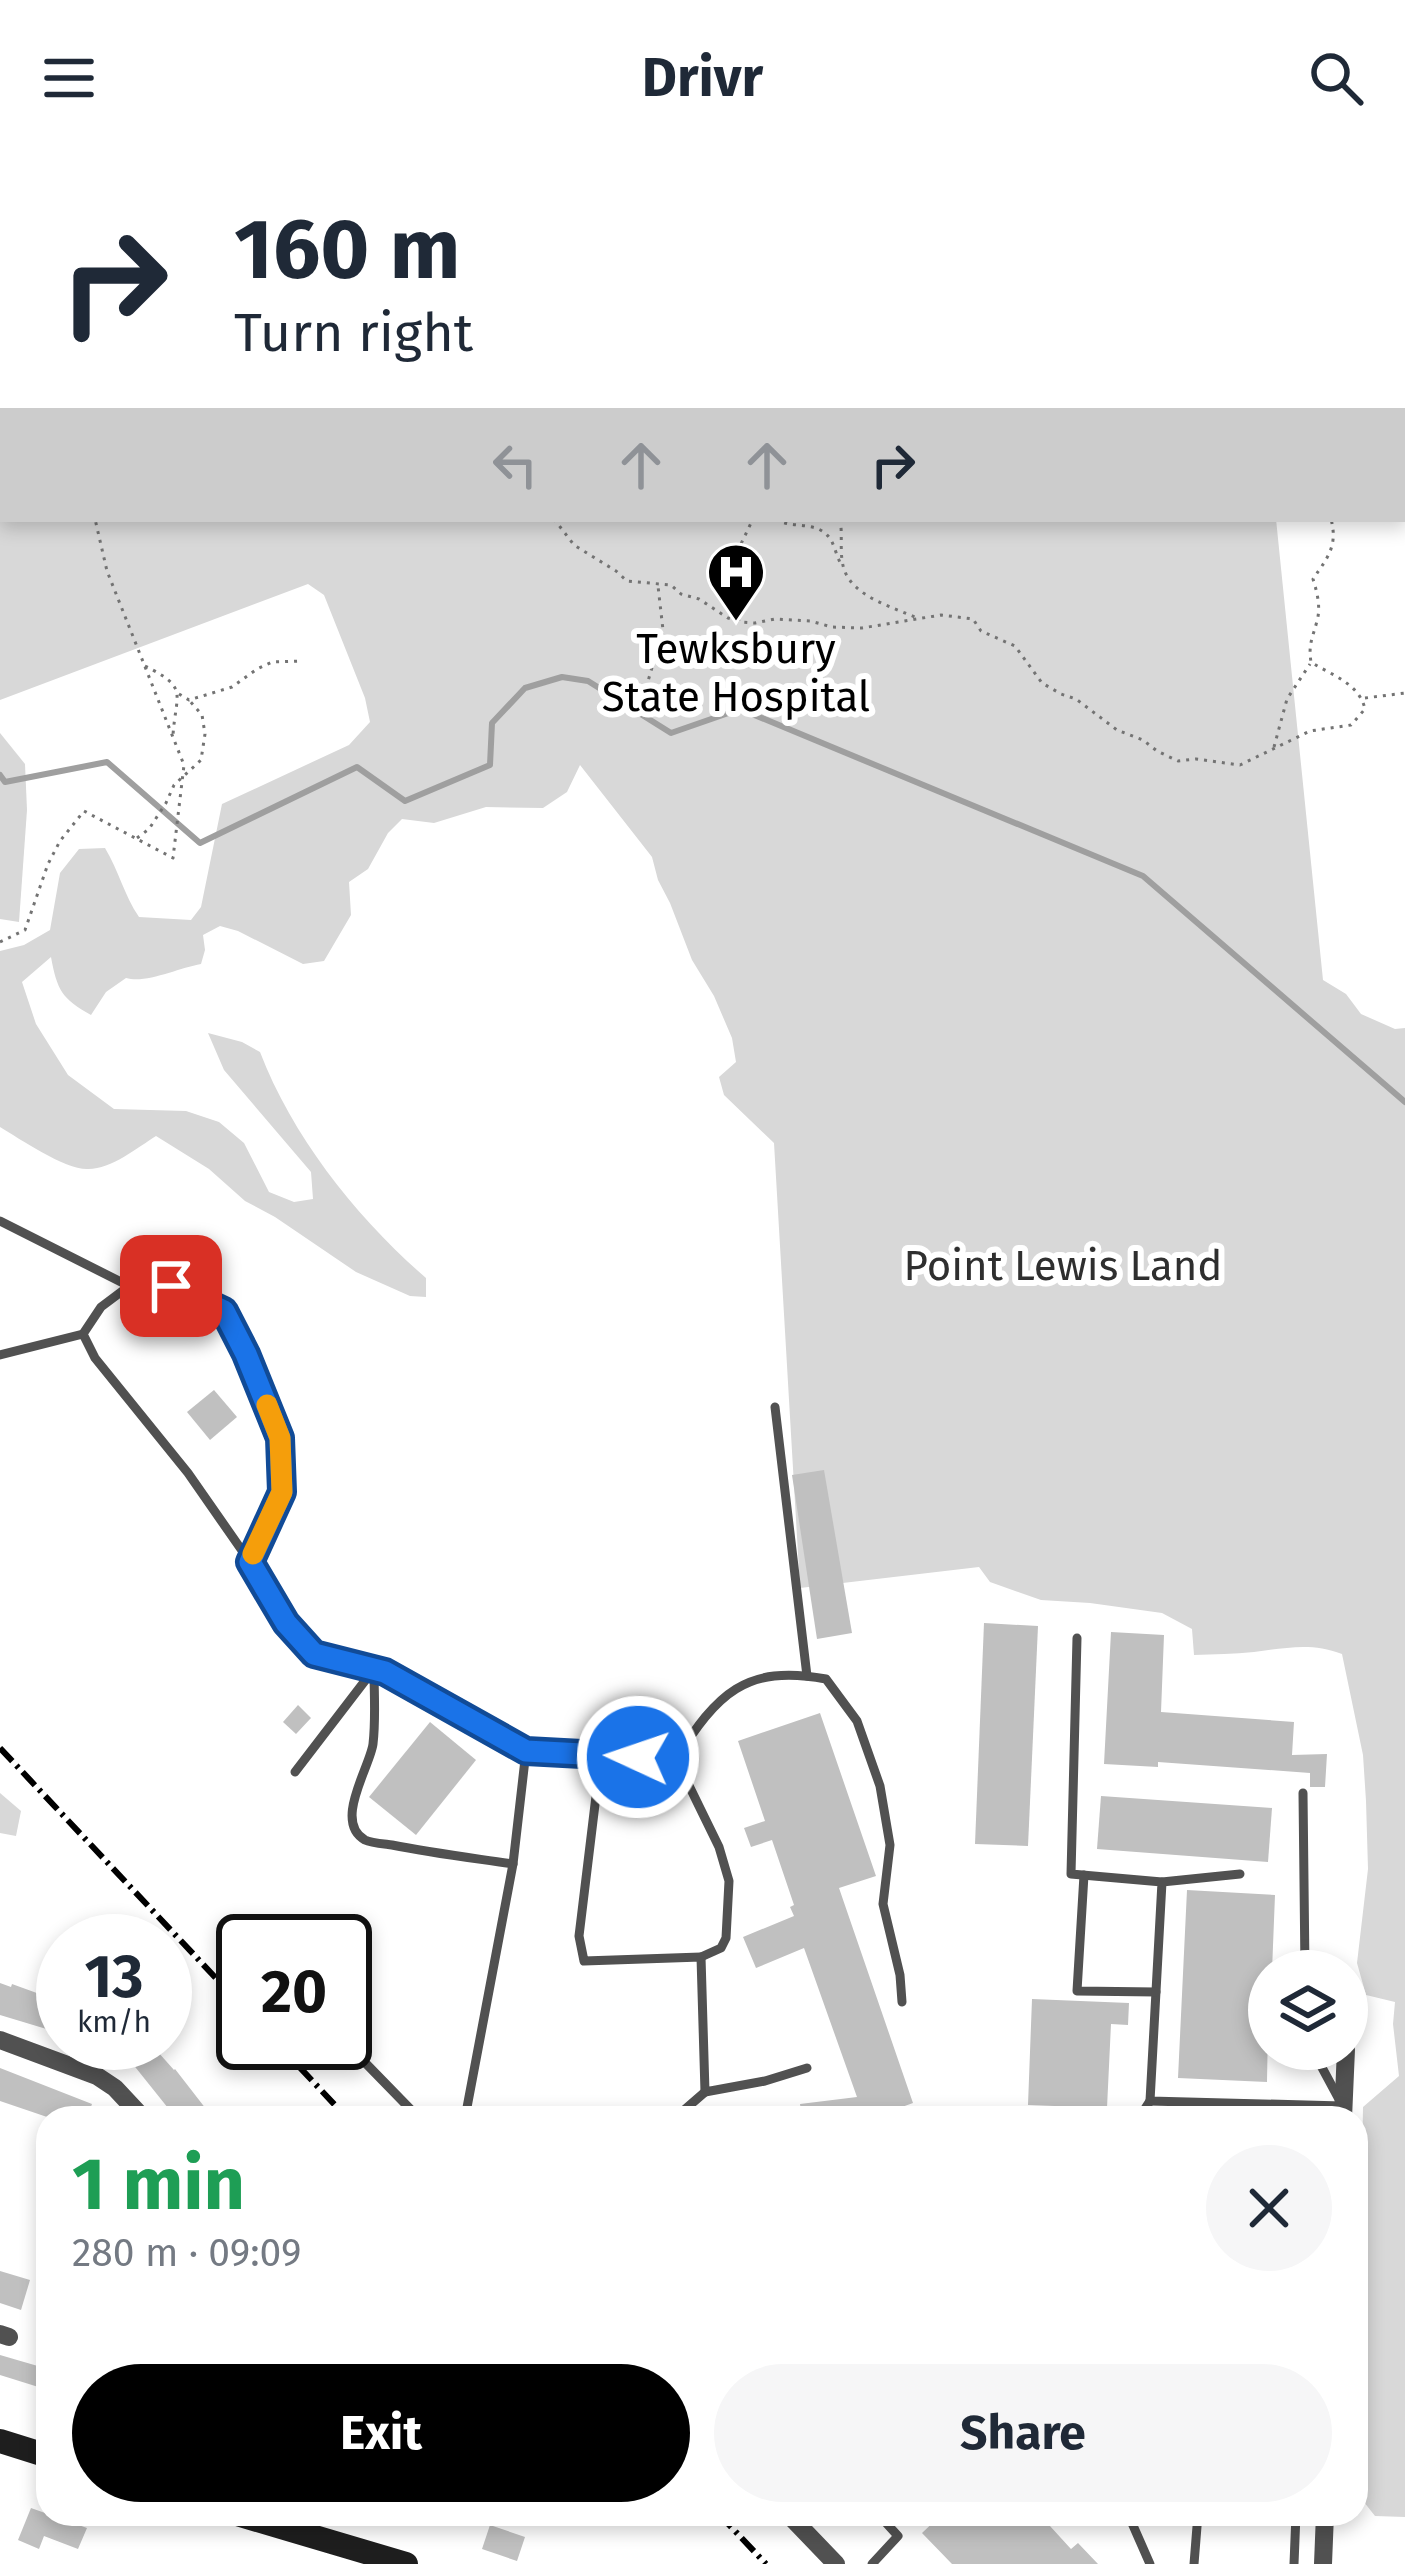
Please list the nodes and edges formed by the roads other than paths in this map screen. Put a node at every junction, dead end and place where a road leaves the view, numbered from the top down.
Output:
1 (0, 1221) edge
2 (129, 1286) junction
3 (83, 1334) junction
4 (0, 1355) edge
5 (775, 1407) dead end
6 (250, 1562) junction
7 (1077, 1638) dead end
8 (374, 1669) junction
9 (807, 1676) junction
10 (526, 1751) junction
11 (601, 1755) junction
12 (676, 1759) junction
13 (295, 1772) dead end
14 (1303, 1793) dead end
15 (513, 1864) junction
16 (1240, 1874) dead end
17 (1084, 1875) junction
18 (1162, 1882) junction
19 (1304, 1950) edge
20 (701, 1957) junction
21 (1156, 1992) junction
22 (902, 2002) dead end
23 (0, 2040) edge
24 (807, 2068) dead end
25 (372, 2070) edge
26 (1322, 2070) edge
27 (1345, 2070) edge
28 (705, 2092) junction
29 (1150, 2101) junction
30 (131, 2106) edge
31 (407, 2106) edge
32 (467, 2106) edge
33 (689, 2106) edge
34 (1146, 2106) edge
35 (1238, 2106) edge
36 (1340, 2106) edge
37 (1343, 2106) edge
38 (0, 2441) edge
39 (36, 2452) edge
40 (278, 2526) edge
41 (800, 2526) edge
42 (889, 2526) edge
43 (1133, 2526) edge
44 (1197, 2526) edge
45 (1296, 2526) edge
46 (1325, 2526) edge
47 (406, 2564) edge
48 (836, 2564) edge
49 (872, 2564) edge
50 (1150, 2564) edge
51 (1194, 2564) edge
52 (1294, 2564) edge
53 (1323, 2564) edge

1 - 2 lane
2 - 3 lane
2 - 6 lane
3 - 4 lane
3 - 6 lane
5 - 9 lane
6 - 8 lane
7 - 17 lane
8 - 10 lane
8 - 13 lane
8 - 15 lane
9 - 12 lane
9 - 22 lane
10 - 11 lane
10 - 15 lane
11 - 12 lane
11 - 20 lane
12 - 20 lane
14 - 19 lane
15 - 32 lane
16 - 18 lane
17 - 18 lane
17 - 21 lane
18 - 21 lane
20 - 28 lane
21 - 29 lane
23 - 30 street
24 - 28 lane
25 - 31 lane
26 - 36 lane
27 - 37 street
28 - 33 lane
29 - 34 lane
29 - 35 lane
38 - 39 main road
40 - 47 main road
41 - 48 street
42 - 49 lane
43 - 50 lane
44 - 51 lane
45 - 52 lane
46 - 53 street

